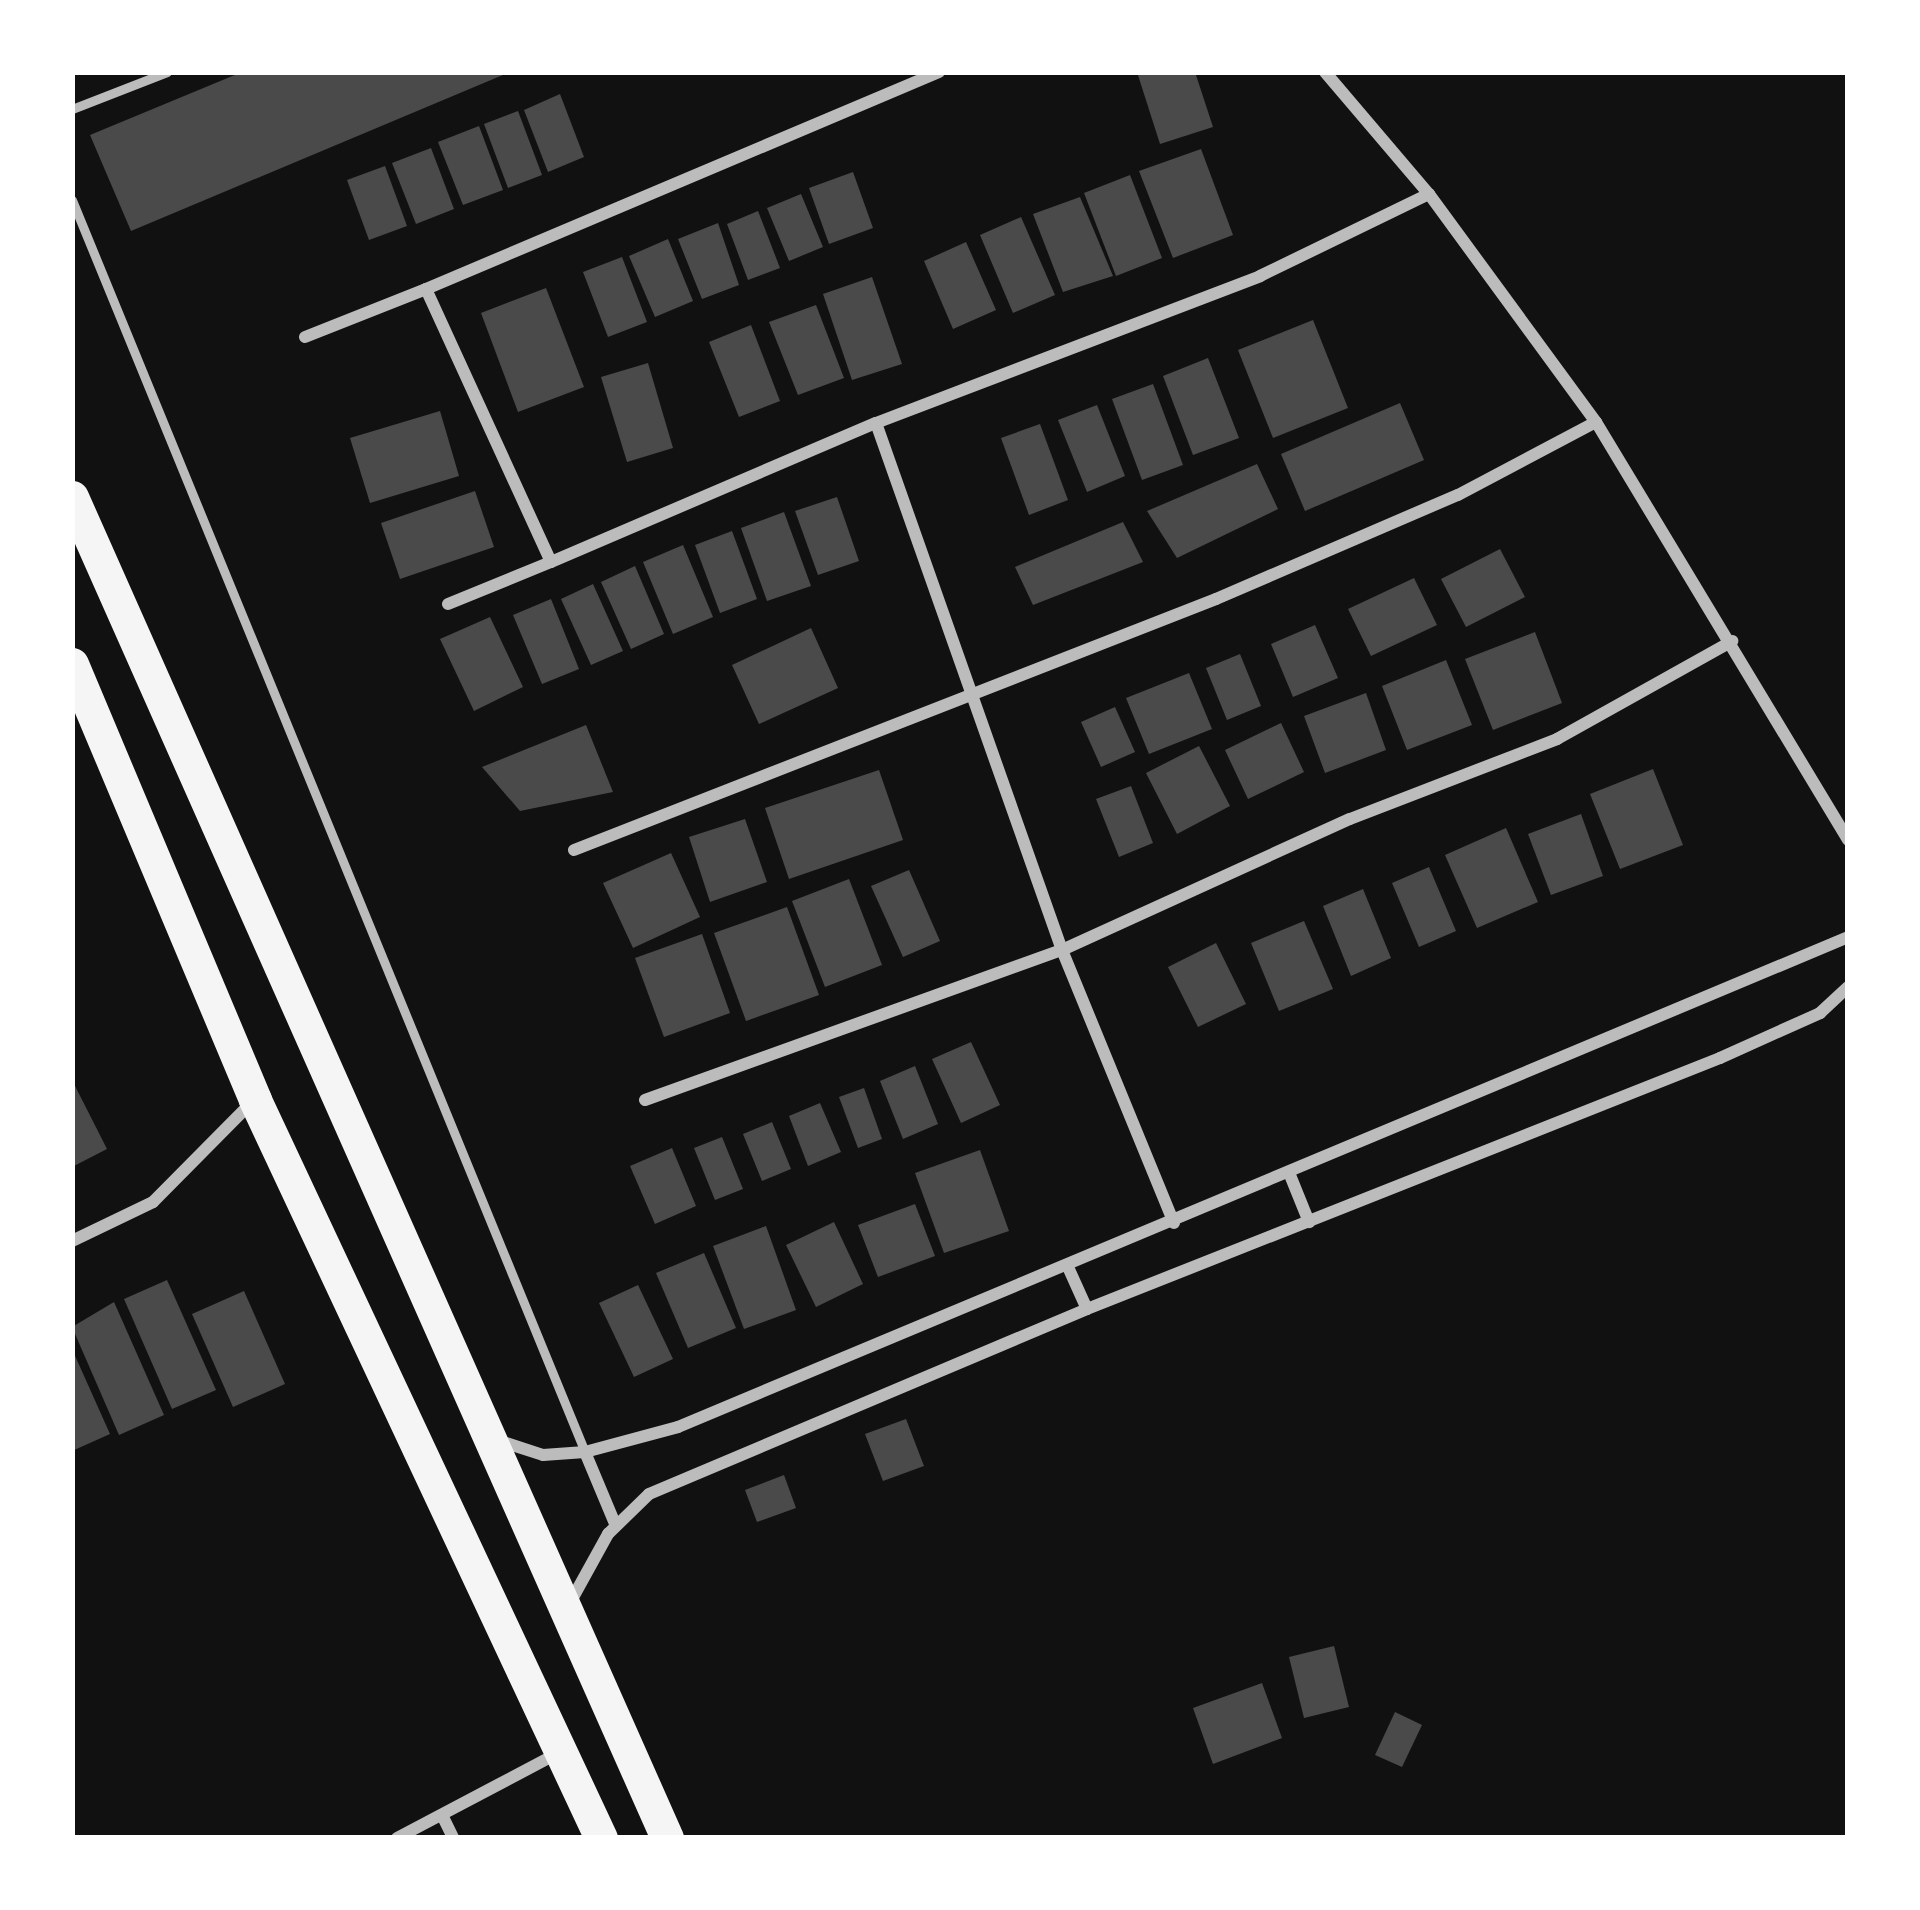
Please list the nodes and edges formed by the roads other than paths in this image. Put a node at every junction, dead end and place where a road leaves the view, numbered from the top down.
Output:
1 (167, 72) edge
2 (940, 72) edge
3 (1324, 72) edge
4 (72, 109) edge
5 (1429, 194) junction
6 (72, 200) edge
7 (426, 289) junction
8 (305, 337) dead end
9 (1596, 422) junction
10 (876, 423) junction
11 (72, 497) edge
12 (551, 562) junction
13 (448, 604) dead end
14 (1732, 641) junction
15 (72, 664) edge
16 (971, 694) junction
17 (1848, 840) edge
18 (574, 850) dead end
19 (1848, 937) edge
20 (1062, 950) junction
21 (1848, 987) edge
22 (255, 1100) junction
23 (645, 1100) dead end
24 (1290, 1175) junction
25 (1310, 1222) junction
26 (1174, 1223) junction
27 (72, 1241) edge
28 (1069, 1267) junction
29 (1087, 1309) junction
30 (490, 1438) junction
31 (585, 1452) junction
32 (616, 1526) junction
33 (567, 1612) junction
34 (562, 1750) junction
35 (442, 1815) junction
36 (397, 1838) edge
37 (453, 1838) edge
38 (601, 1838) edge
39 (667, 1838) edge

1 - 4 lane
2 - 7 street
3 - 5 street
5 - 9 street
5 - 10 street
6 - 31 lane
7 - 8 street
7 - 12 street
9 - 14 street
9 - 16 street
10 - 12 street
10 - 16 street
11 - 30 highway
12 - 13 street
14 - 17 street
14 - 20 street
15 - 22 highway
16 - 18 street
16 - 20 street
19 - 24 street
20 - 23 street
20 - 26 street
21 - 25 street
22 - 27 street
22 - 34 highway
24 - 25 street
24 - 26 street
25 - 29 street
26 - 28 street
28 - 29 street
28 - 31 street
29 - 32 street
30 - 31 street
30 - 33 highway
31 - 32 street
32 - 33 street
33 - 39 highway
34 - 35 street
34 - 38 highway
35 - 36 street
35 - 37 street

